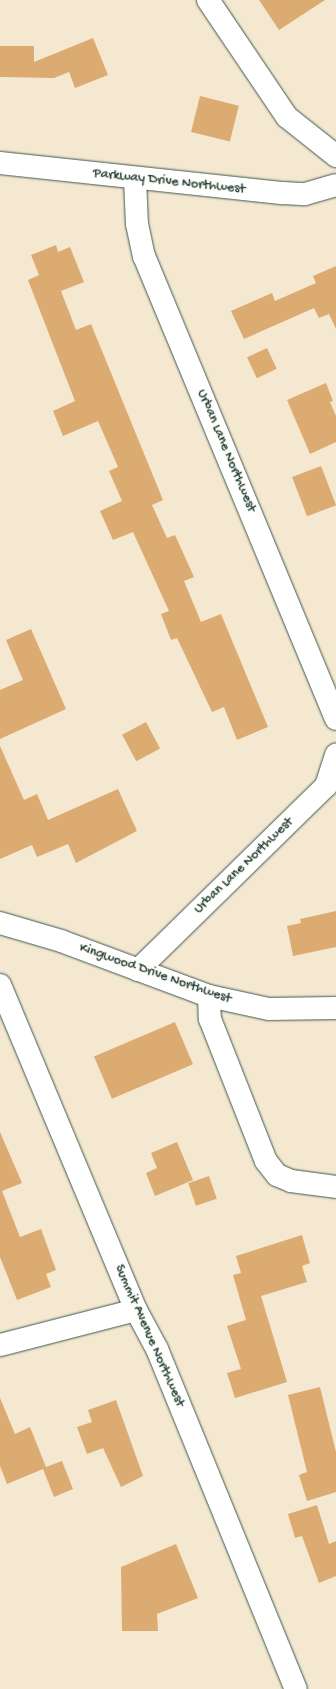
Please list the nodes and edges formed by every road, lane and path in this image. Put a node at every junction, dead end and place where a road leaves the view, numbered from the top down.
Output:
1 (208, 0) edge
2 (336, 156) edge
3 (0, 163) edge
4 (135, 179) junction
5 (336, 185) edge
6 (336, 719) edge
7 (336, 755) edge
8 (0, 923) edge
9 (138, 970) junction
10 (0, 985) edge
11 (209, 996) junction
12 (336, 1008) edge
13 (336, 1187) edge
14 (136, 1310) junction
15 (0, 1345) edge
16 (296, 1689) edge

1 - 2 street
3 - 4 street, Parkway Drive Northwest
4 - 5 street, Parkway Drive Northwest
4 - 6 street, Urban Lane Northwest
7 - 9 street, Urban Lane Northwest
8 - 9 street, Kingwood Drive Northwest
9 - 11 street, Kingwood Drive Northwest
10 - 14 street, Summit Avenue Northwest
11 - 12 street, Kingwood Drive Northwest
11 - 13 street
14 - 15 street
14 - 16 street, Summit Avenue Northwest

